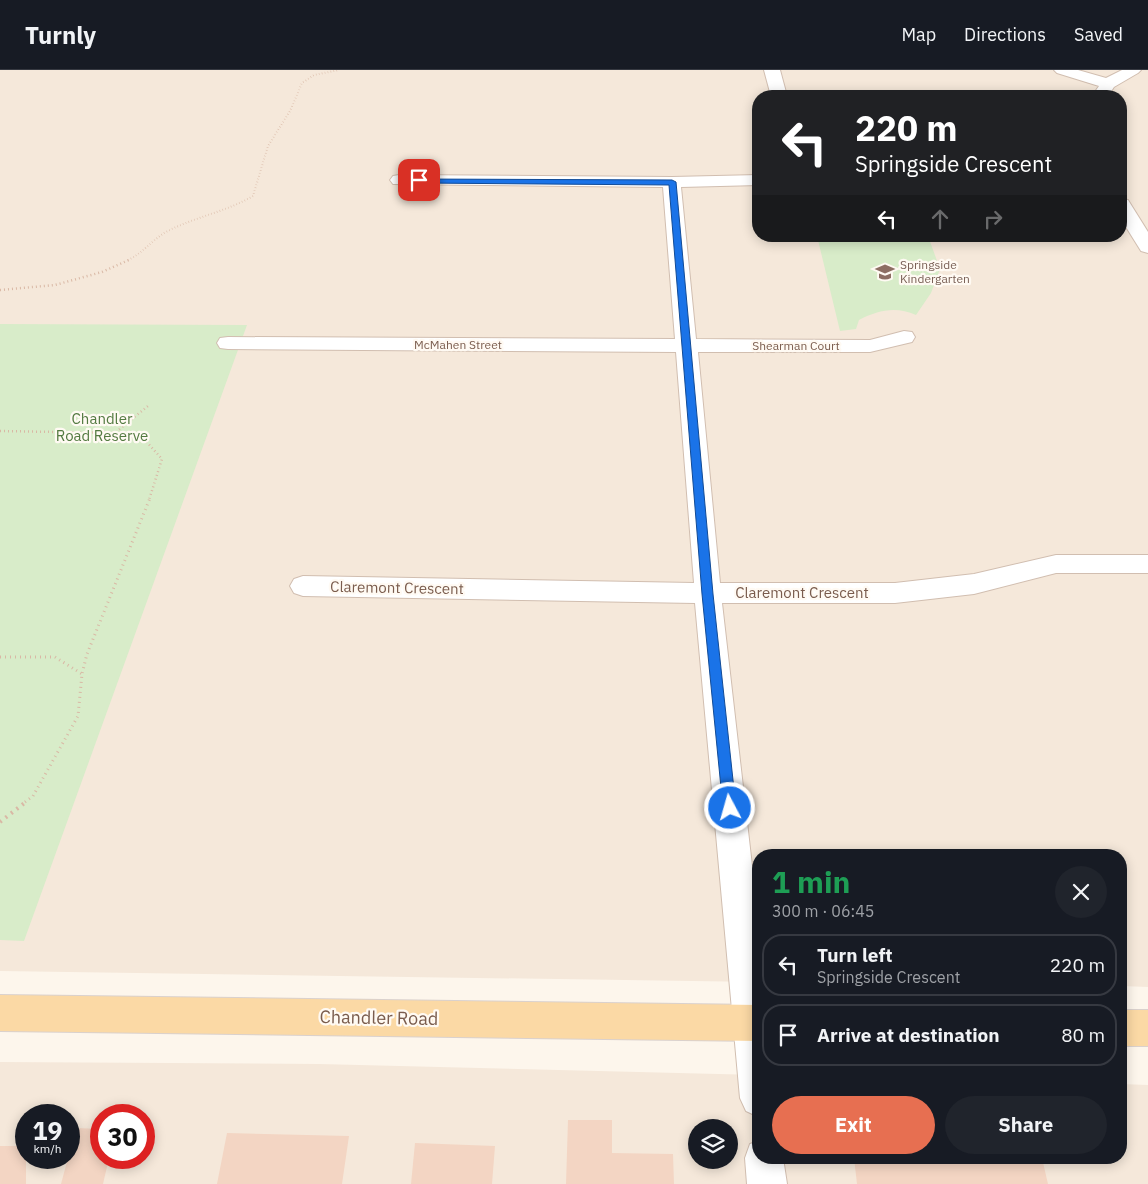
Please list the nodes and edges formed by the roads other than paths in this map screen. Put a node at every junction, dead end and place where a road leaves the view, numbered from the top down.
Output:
1 (772, 70) edge
2 (1062, 70) edge
3 (1133, 70) edge
4 (777, 90) edge
5 (1104, 90) edge
6 (399, 180) dead end
7 (752, 180) edge
8 (672, 182) junction
9 (1127, 214) edge
10 (1148, 247) edge
11 (904, 338) dead end
12 (228, 344) dead end
13 (688, 346) junction
14 (1148, 564) edge
15 (303, 586) dead end
16 (708, 594) junction
17 (752, 996) edge
18 (0, 1013) edge
19 (752, 1023) edge
20 (1127, 1028) edge
21 (1148, 1028) edge
22 (765, 1164) edge
23 (767, 1184) edge

1 - 4 street
2 - 5 street
3 - 5 street
6 - 8 street
7 - 8 street
8 - 13 street
9 - 10 street
11 - 13 street, Shearman Court
12 - 13 street, McMahen Street
13 - 16 street
14 - 16 street, Claremont Crescent
15 - 16 street, Claremont Crescent
16 - 17 street
18 - 19 main road, Chandler Road
20 - 21 main road
22 - 23 street

